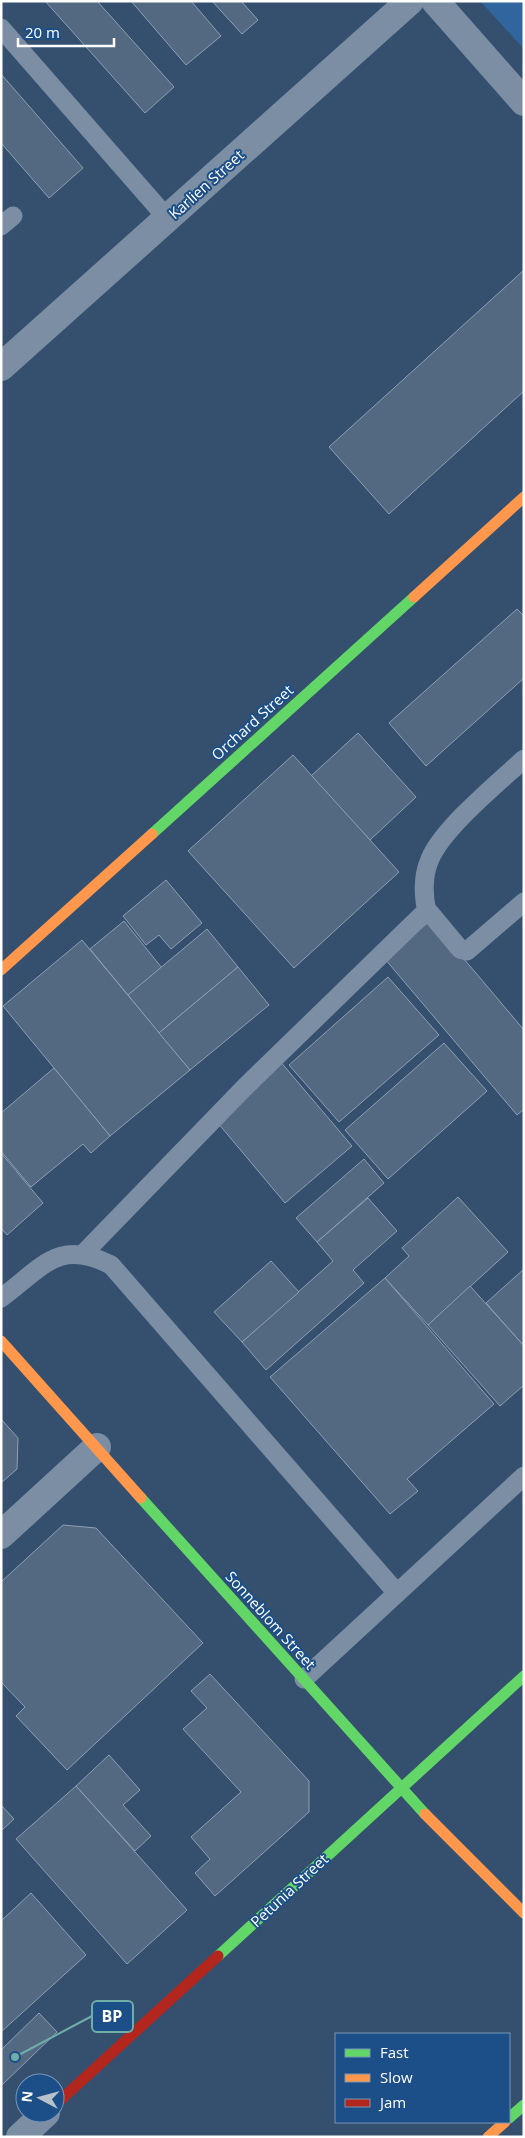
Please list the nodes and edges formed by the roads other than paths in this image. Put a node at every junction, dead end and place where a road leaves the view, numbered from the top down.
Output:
1 (410, 1) edge
2 (435, 1) edge
3 (1, 28) edge
4 (524, 102) edge
5 (167, 218) junction
6 (1, 366) edge
7 (524, 497) edge
8 (524, 759) edge
9 (524, 902) edge
10 (427, 912) junction
11 (1, 970) edge
12 (83, 1254) junction
13 (1, 1298) edge
14 (1, 1341) edge
15 (97, 1447) junction
16 (524, 1476) edge
17 (1, 1535) edge
18 (397, 1593) junction
19 (524, 1676) edge
20 (304, 1679) junction
21 (400, 1788) junction
22 (524, 1912) edge
23 (65, 2096) edge
24 (524, 2105) edge
25 (510, 2117) edge
26 (35, 2123) edge
27 (504, 2123) edge
28 (20, 2137) edge
29 (488, 2137) edge

1 - 5 street, Karlien Street
2 - 4 street
3 - 5 lane
5 - 6 street, Karlien Street
7 - 11 street, Orchard Street
8 - 10 lane
9 - 10 lane
10 - 12 lane
12 - 13 lane
12 - 18 lane
14 - 15 street, Sonneblom Street
15 - 17 street
15 - 20 street, Sonneblom Street
16 - 18 lane
18 - 20 lane
19 - 21 street, Petunia Street
20 - 21 street, Sonneblom Street
21 - 22 street, Sonneblom Street
21 - 23 street, Petunia Street
24 - 25 street
26 - 28 street
27 - 29 street

